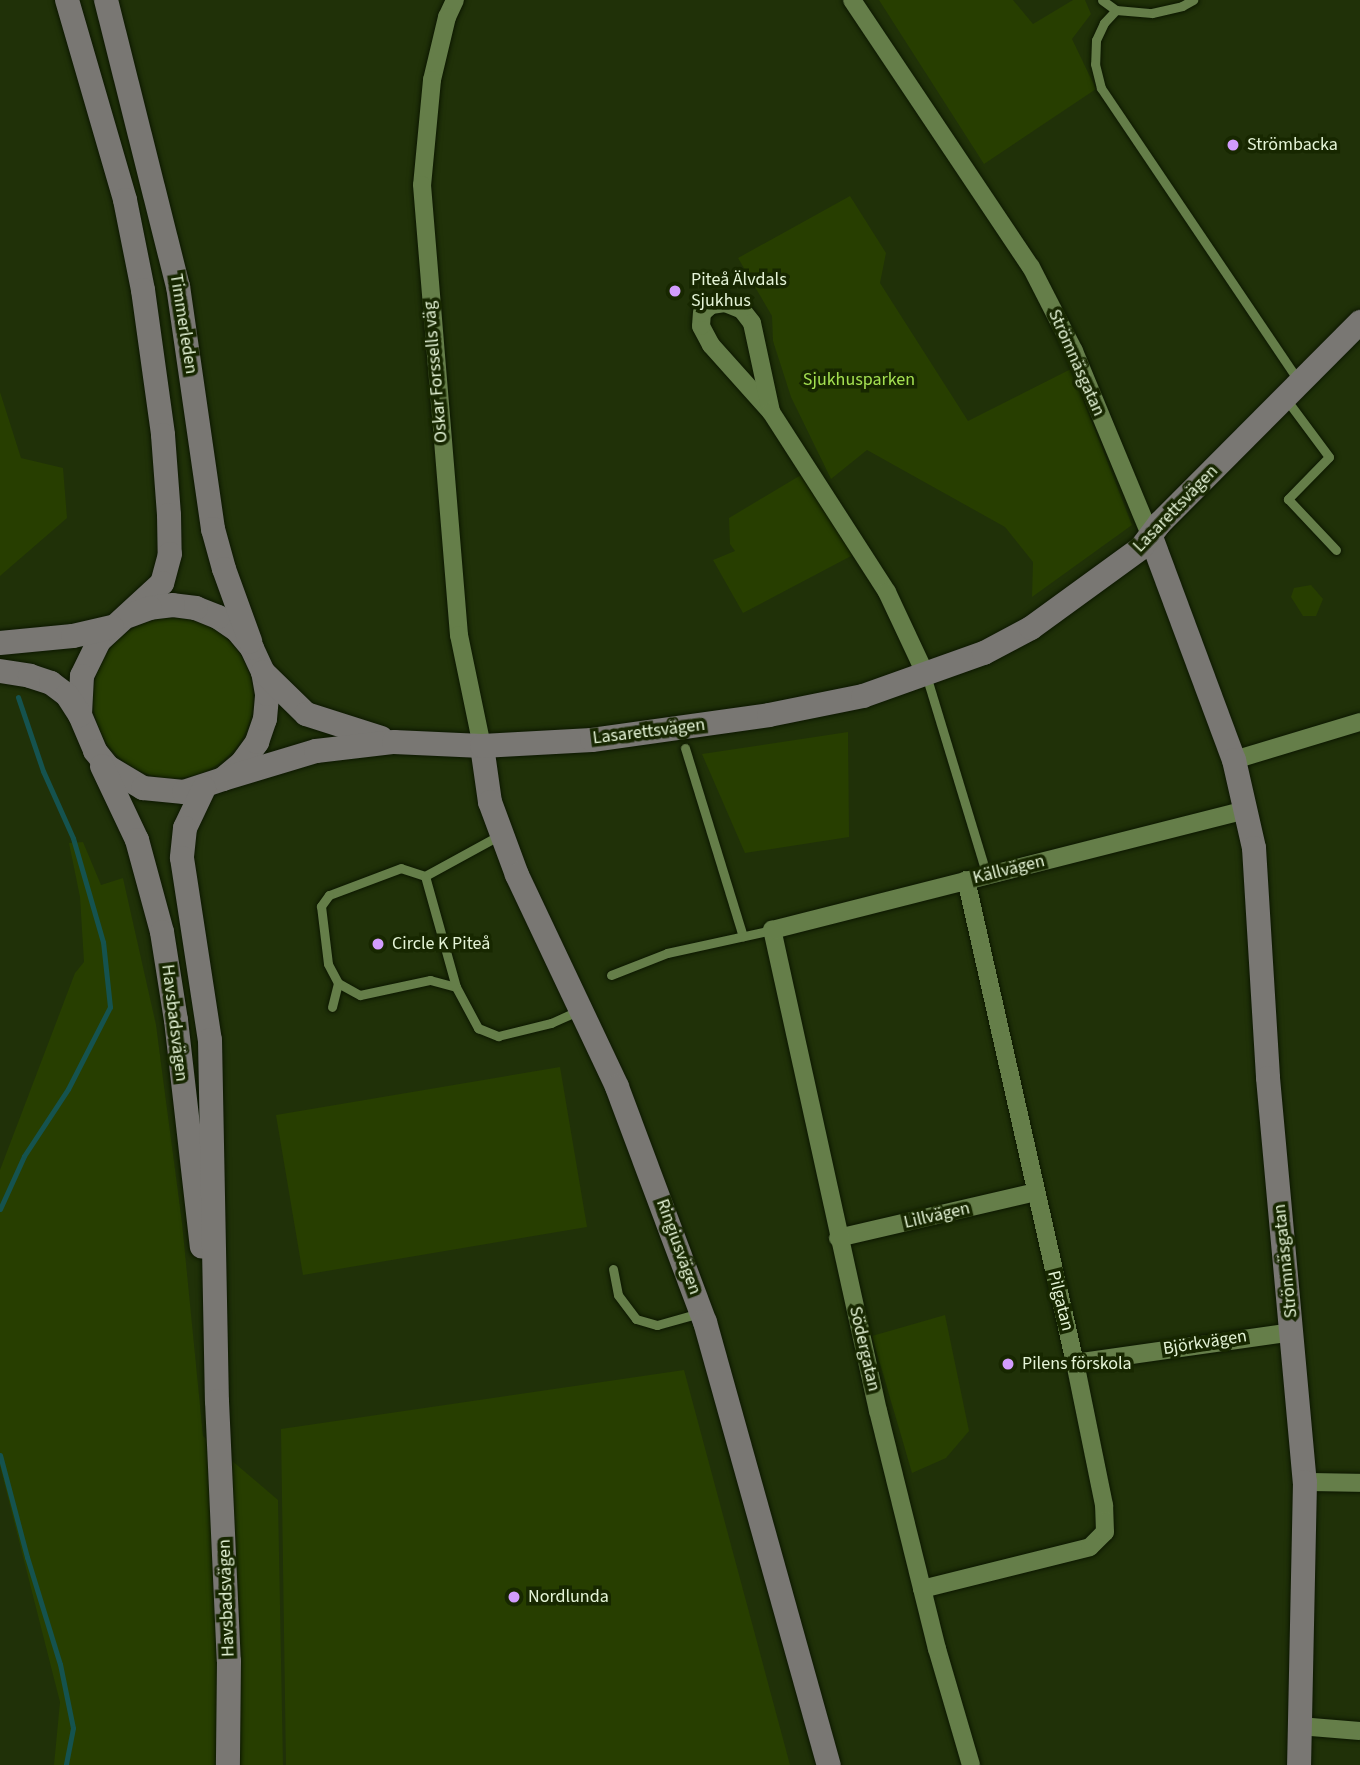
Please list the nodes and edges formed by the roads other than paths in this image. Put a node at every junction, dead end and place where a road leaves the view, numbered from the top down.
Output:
1 (455, 0) edge
2 (852, 0) edge
3 (1102, 0) edge
4 (1193, 0) edge
5 (109, 1) edge
6 (69, 5) edge
7 (1116, 10) junction
8 (1360, 322) edge
9 (1292, 391) junction
10 (771, 412) junction
11 (1151, 537) junction
12 (1336, 550) dead end
13 (120, 622) junction
14 (0, 643) edge
15 (252, 648) junction
16 (0, 671) edge
17 (263, 672) junction
18 (925, 673) junction
19 (80, 715) junction
20 (1360, 722) edge
21 (409, 743) junction
22 (482, 746) junction
23 (685, 748) dead end
24 (95, 751) junction
25 (1234, 760) junction
26 (214, 783) junction
27 (1247, 810) junction
28 (502, 835) junction
29 (425, 876) junction
30 (987, 876) junction
31 (966, 880) junction
32 (772, 930) junction
33 (743, 936) junction
34 (611, 975) dead end
35 (338, 983) junction
36 (456, 987) junction
37 (332, 1007) dead end
38 (581, 1010) junction
39 (1035, 1192) junction
40 (838, 1238) junction
41 (613, 1269) dead end
42 (215, 1306) junction
43 (702, 1312) junction
44 (1293, 1332) junction
45 (1074, 1363) junction
46 (1305, 1482) junction
47 (1360, 1483) edge
48 (922, 1588) junction
49 (1299, 1726) junction
50 (1360, 1731) edge
51 (228, 1765) edge
52 (829, 1765) edge
53 (971, 1765) edge
54 (1299, 1765) edge

1 - 22 street, Oskar Forssells väg
2 - 11 street, Strömnäsgatan
3 - 7 lane
4 - 7 lane
5 - 6 street
5 - 15 street, Timmerleden
6 - 13 street, Timmerleden
7 - 9 lane
8 - 9 street, Lasarettsvägen
9 - 11 street, Lasarettsvägen
9 - 12 lane
10 - 10 street
10 - 18 street
11 - 18 street, Lasarettsvägen
11 - 25 street, Strömnäsgatan
13 - 14 street
13 - 15 street
13 - 19 street
15 - 17 street
16 - 19 street
17 - 21 street, Lasarettsvägen
17 - 26 street
18 - 22 street, Lasarettsvägen
18 - 30 lane
19 - 24 street
20 - 25 street
21 - 22 street, Lasarettsvägen
21 - 26 street, Lasarettsvägen
22 - 28 street, Ringiusvägen
23 - 33 lane
24 - 26 street
24 - 42 street, Havsbadsvägen
25 - 27 street, Strömnäsgatan
26 - 42 street, Havsbadsvägen
27 - 30 street, Källvägen
27 - 44 street, Strömnäsgatan
28 - 29 lane
28 - 38 street, Ringiusvägen
29 - 35 lane
29 - 36 lane
30 - 31 street, Källvägen
31 - 32 street, Källvägen
31 - 39 street, Pilgatan
32 - 33 lane
32 - 40 street, Södergatan
33 - 34 lane
35 - 36 lane
35 - 37 lane
36 - 38 lane
38 - 43 street, Ringiusvägen
39 - 40 street, Lillvägen
39 - 45 street, Pilgatan
40 - 48 street, Södergatan
41 - 43 lane
42 - 51 street, Havsbadsvägen
43 - 52 street, Ringiusvägen
44 - 45 street, Björkvägen
44 - 46 street, Strömnäsgatan
45 - 48 street, Pilgatan
46 - 47 street
46 - 49 street, Strömnäsgatan
48 - 53 street, Södergatan
49 - 50 street
49 - 54 street, Strömnäsgatan

